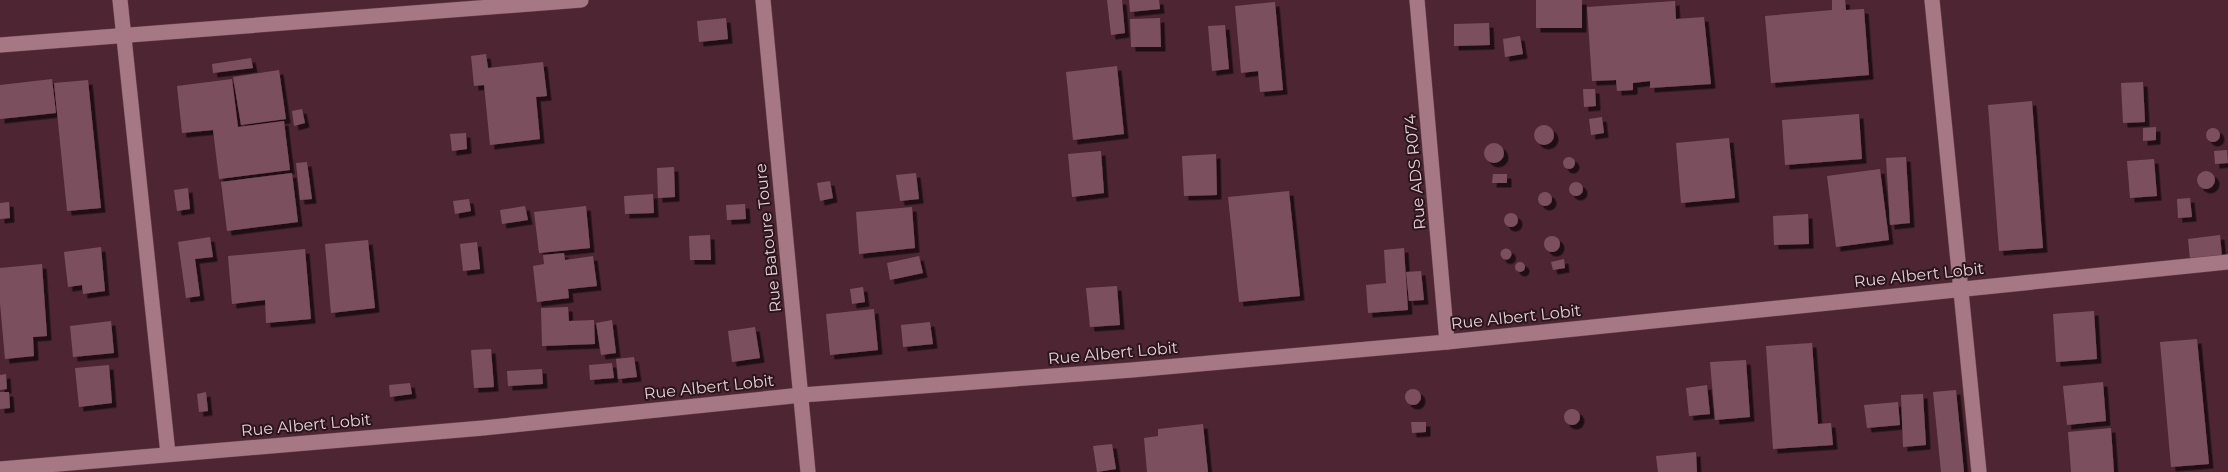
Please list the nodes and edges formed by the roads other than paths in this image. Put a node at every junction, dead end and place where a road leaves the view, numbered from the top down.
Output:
1 (120, 0) edge
2 (581, 0) edge
3 (763, 0) edge
4 (1417, 0) edge
5 (1932, 0) edge
6 (124, 36) junction
7 (0, 46) edge
8 (2228, 262) edge
9 (1960, 288) junction
10 (1448, 342) junction
11 (802, 395) junction
12 (168, 454) junction
13 (0, 469) edge
14 (808, 472) edge
15 (1980, 472) edge

1 - 6 street
2 - 6 street
3 - 11 street, Rue Batoure Toure
4 - 10 street, Rue ADS R074
5 - 9 street
6 - 7 street
6 - 12 street
8 - 9 street, Rue Albert Lobit
9 - 10 street, Rue Albert Lobit
9 - 15 street
10 - 11 street, Rue Albert Lobit
11 - 12 street, Rue Albert Lobit
11 - 14 street, Rue Batoure Toure
12 - 13 street, Rue Albert Lobit

